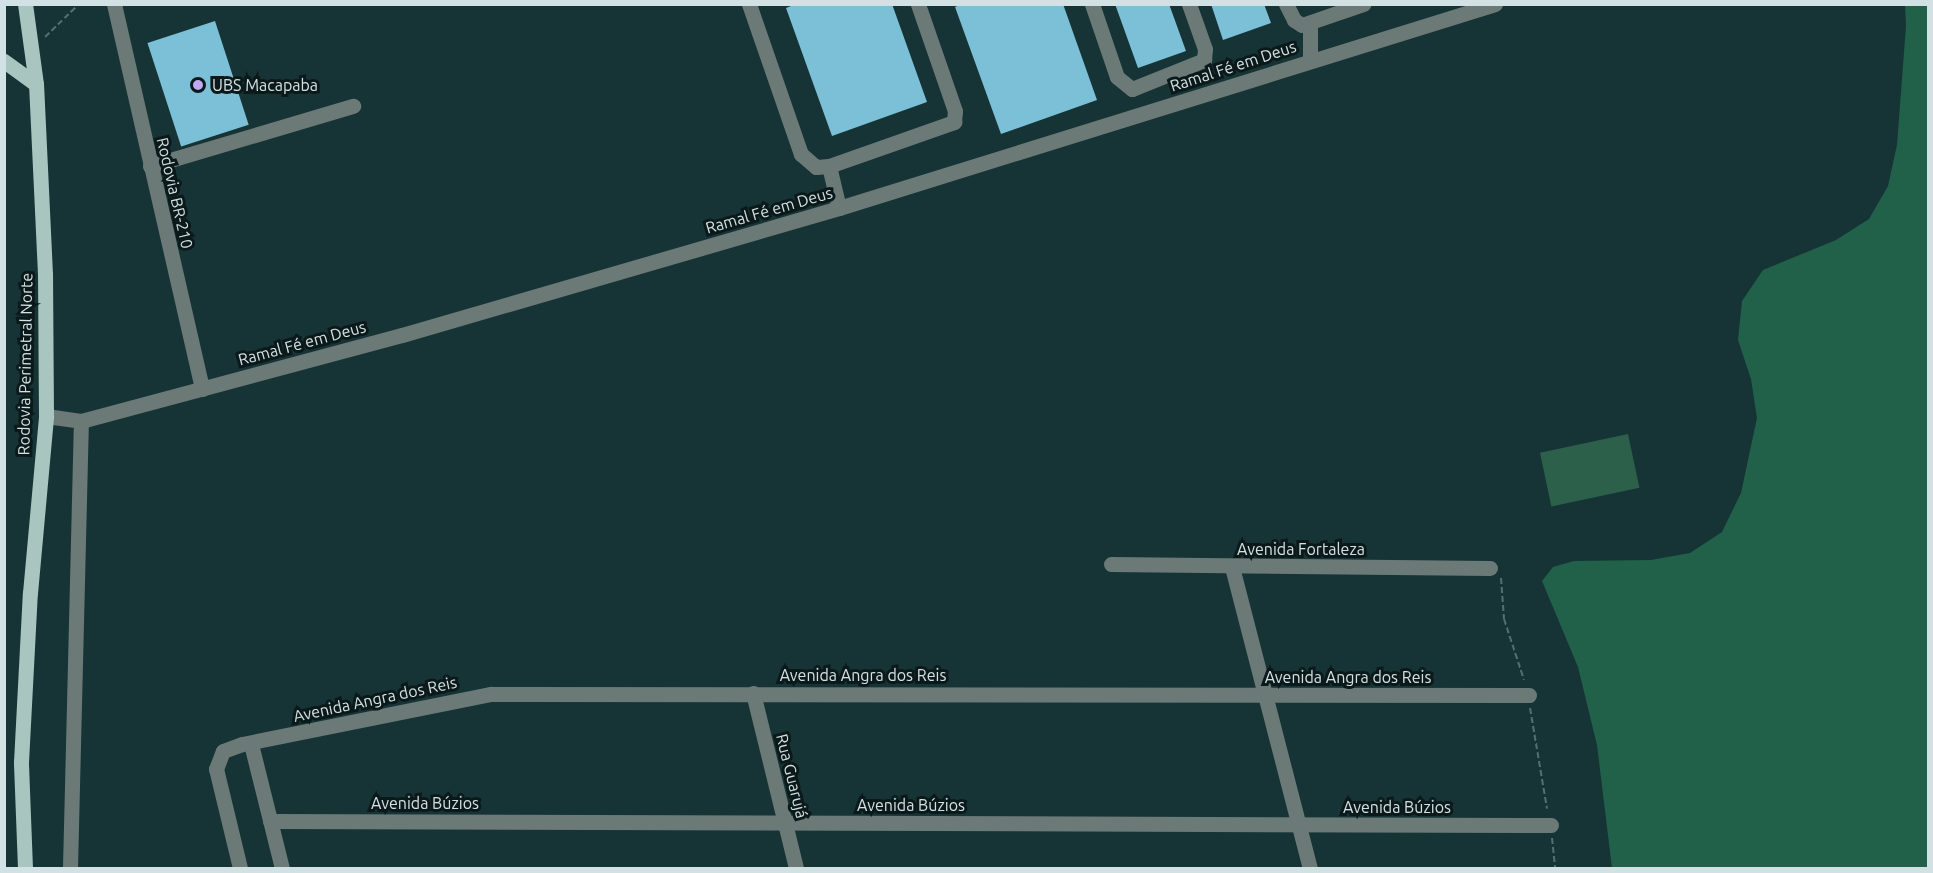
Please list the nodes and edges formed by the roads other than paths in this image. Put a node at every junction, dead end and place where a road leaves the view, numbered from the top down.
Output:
1 (25, 4) edge
2 (114, 4) edge
3 (749, 4) edge
4 (918, 4) edge
5 (1092, 4) edge
6 (1189, 4) edge
7 (1286, 4) edge
8 (1363, 4) edge
9 (1495, 4) edge
10 (1310, 23) junction
11 (4, 61) edge
12 (1310, 61) junction
13 (36, 84) junction
14 (1132, 89) junction
15 (353, 106) dead end
16 (1141, 114) junction
17 (150, 166) junction
18 (829, 166) junction
19 (839, 208) junction
20 (202, 389) junction
21 (46, 416) junction
22 (81, 421) junction
23 (1111, 564) dead end
24 (1232, 567) junction
25 (1490, 568) road end
26 (753, 693) junction
27 (1264, 695) junction
28 (1529, 695) road end
29 (251, 744) junction
30 (270, 821) junction
31 (785, 822) junction
32 (1297, 825) junction
33 (1551, 825) road end
34 (25, 868) edge
35 (70, 868) edge
36 (240, 868) edge
37 (282, 868) edge
38 (796, 868) edge
39 (1310, 868) edge

1 - 13 main road, Rodovia Perimetral Norte
2 - 17 street, Rodovia BR-210
3 - 18 street
4 - 18 street
5 - 14 street
6 - 14 street
7 - 10 street
8 - 10 street
9 - 12 street, Ramal Fé em Deus
10 - 12 street
11 - 13 main road
12 - 16 street, Ramal Fé em Deus
13 - 21 main road, Rodovia Perimetral Norte
14 - 16 street
15 - 17 street
16 - 19 street, Ramal Fé em Deus
17 - 20 street, Rodovia BR-210
18 - 19 street
19 - 20 street, Ramal Fé em Deus
20 - 22 street, Ramal Fé em Deus
21 - 22 street, Ramal Fé em Deus
21 - 34 main road, Rodovia Perimetral Norte
22 - 35 street
23 - 24 street, Avenida Fortaleza
24 - 25 street, Avenida Fortaleza
24 - 27 street
26 - 27 street, Avenida Angra dos Reis
26 - 29 street, Avenida Angra dos Reis
26 - 31 street, Rua Guarujá
27 - 28 street, Avenida Angra dos Reis
27 - 32 street
29 - 30 street
29 - 36 street, Avenida Angra dos Reis
30 - 31 street, Avenida Búzios
30 - 37 street
31 - 32 street, Avenida Búzios
31 - 38 street, Rua Guarujá
32 - 33 street, Avenida Búzios
32 - 39 street

